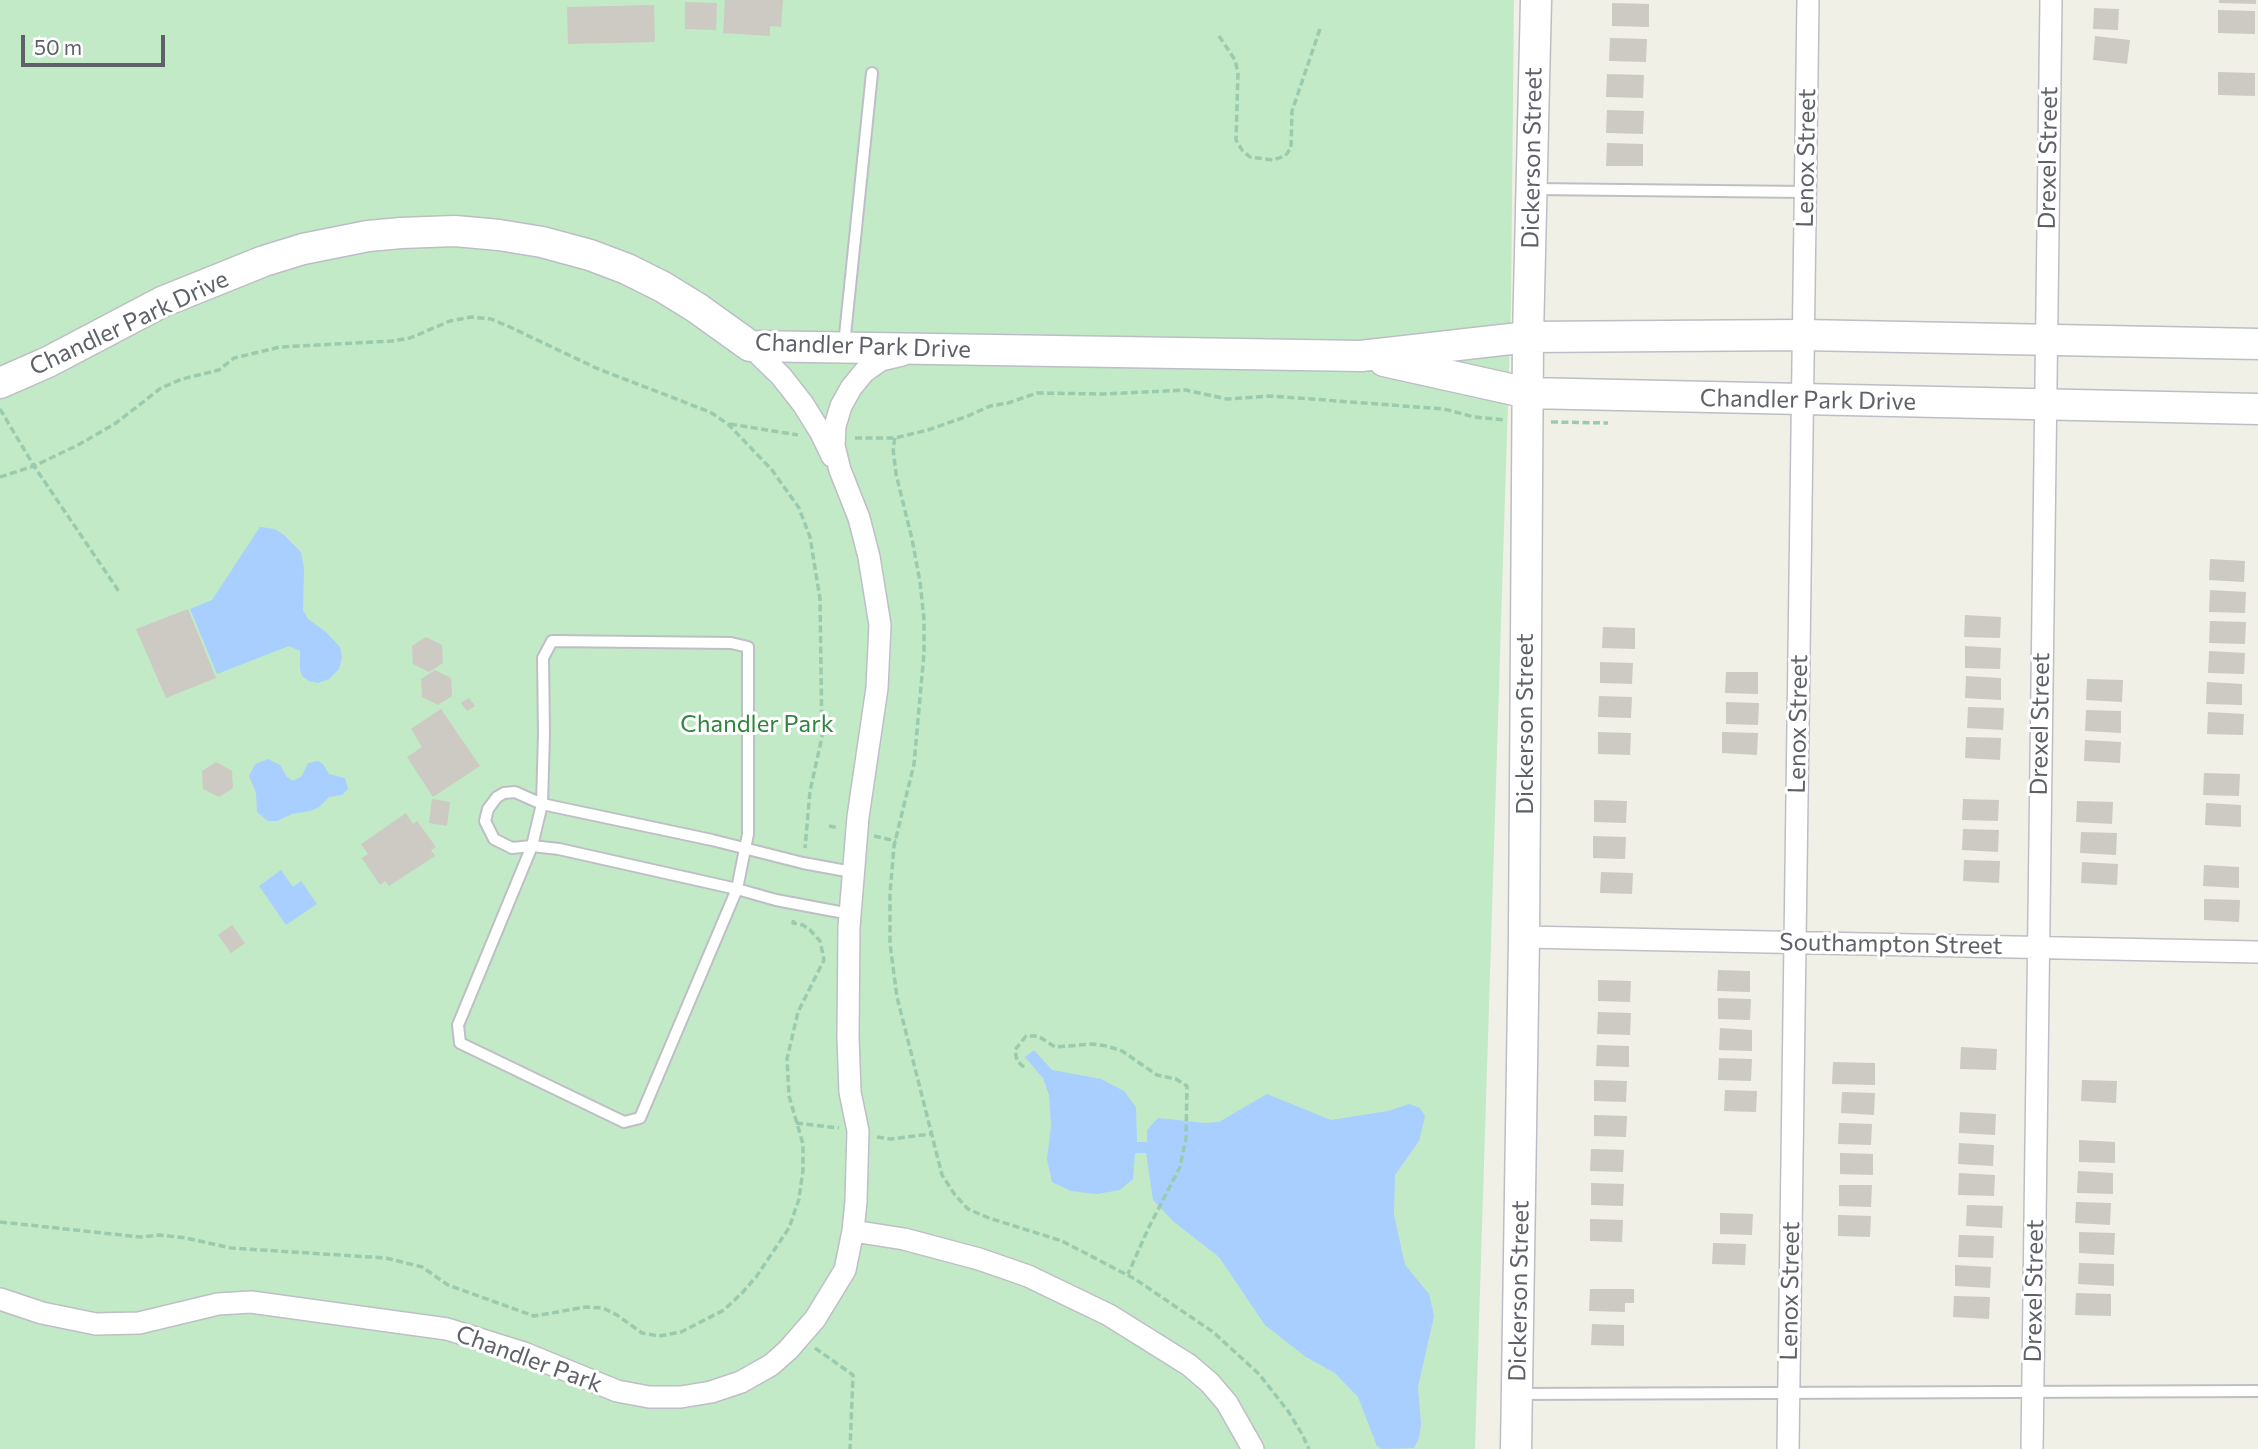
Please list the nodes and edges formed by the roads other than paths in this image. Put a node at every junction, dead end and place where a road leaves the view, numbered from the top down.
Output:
1 (1536, 0) edge
2 (1808, 0) edge
3 (2050, 0) edge
4 (872, 73) dead end
5 (1532, 189) junction
6 (1806, 192) junction
7 (1803, 335) junction
8 (1528, 337) junction
9 (2046, 340) junction
10 (2258, 344) edge
11 (750, 346) junction
12 (844, 348) junction
13 (926, 349) junction
14 (1361, 356) junction
15 (0, 383) edge
16 (1802, 400) junction
17 (2045, 405) junction
18 (1528, 407) junction
19 (2258, 409) edge
20 (828, 436) junction
21 (542, 804) junction
22 (532, 846) junction
23 (746, 849) junction
24 (852, 872) junction
25 (737, 889) junction
26 (850, 914) junction
27 (1524, 937) junction
28 (1795, 943) junction
29 (2037, 947) junction
30 (2258, 952) edge
31 (853, 1231) junction
32 (0, 1299) edge
33 (2258, 1391) edge
34 (2033, 1393) junction
35 (1517, 1394) junction
36 (1788, 1395) junction
37 (1253, 1449) edge
38 (1516, 1449) edge
39 (1788, 1449) edge
40 (2032, 1449) edge

1 - 5 street, Dickerson Street
2 - 6 street, Lenox Street
3 - 9 street, Drexel Street
4 - 12 lane
5 - 6 lane
5 - 8 street, Dickerson Street
6 - 7 street, Lenox Street
7 - 8 street, Chandler Park Drive
7 - 9 street, Chandler Park Drive
7 - 16 street, Lenox Street
8 - 14 street, Chandler Park Drive
8 - 18 street, Dickerson Street
9 - 10 street, Chandler Park Drive
9 - 17 street, Drexel Street
11 - 12 street, Chandler Park Drive
11 - 15 street, Chandler Park Drive
11 - 20 street, Chandler Park
12 - 13 street, Chandler Park Drive
13 - 14 street, Chandler Park Drive
13 - 20 street, Chandler Park
14 - 18 street, Chandler Park Drive
16 - 17 street, Chandler Park Drive
16 - 18 street, Chandler Park Drive
16 - 28 street, Lenox Street
17 - 19 street, Chandler Park Drive
17 - 29 street, Drexel Street
18 - 27 street, Dickerson Street
20 - 24 street, Chandler Park
21 - 22 lane
21 - 22 lane
21 - 23 lane
21 - 23 lane
22 - 25 lane
22 - 25 lane
23 - 24 lane
23 - 25 lane
24 - 26 street, Chandler Park
25 - 26 lane
26 - 31 street, Chandler Park
27 - 28 street, Southampton Street
27 - 35 street, Dickerson Street
28 - 29 street, Southampton Street
28 - 36 street, Lenox Street
29 - 30 street, Southampton Street
29 - 34 street, Drexel Street
31 - 32 street, Chandler Park
31 - 37 street
33 - 34 lane
34 - 36 lane
34 - 40 street, Drexel Street
35 - 36 lane
35 - 38 street, Dickerson Street
36 - 39 street, Lenox Street

